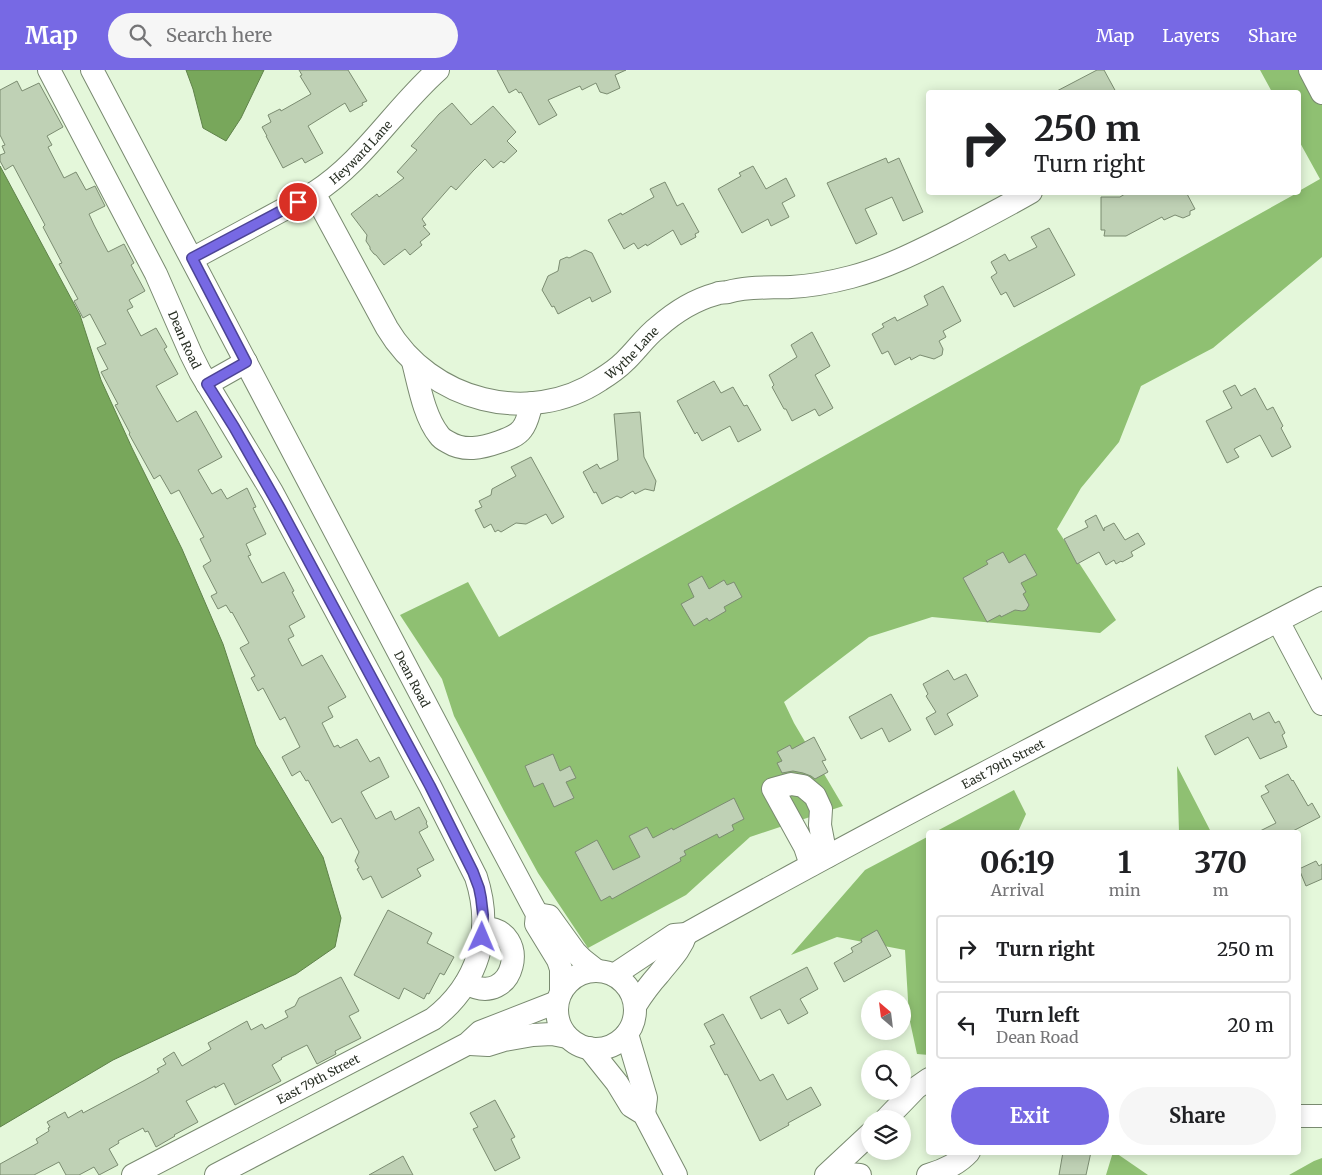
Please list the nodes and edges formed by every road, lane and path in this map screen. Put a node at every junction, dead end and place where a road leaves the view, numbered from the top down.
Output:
1 (49, 70) edge
2 (92, 70) edge
3 (438, 70) edge
4 (1310, 70) edge
5 (1322, 93) edge
6 (314, 193) junction
7 (1025, 195) edge
8 (192, 258) junction
9 (246, 362) junction
10 (413, 362) junction
11 (207, 384) junction
12 (532, 404) junction
13 (1322, 598) edge
14 (1278, 621) junction
15 (1322, 704) edge
16 (537, 914) junction
17 (483, 928) junction
18 (686, 934) junction
19 (478, 956) joint
20 (605, 973) junction
21 (466, 983) junction
22 (559, 997) junction
23 (635, 1006) junction
24 (627, 1034) junction
25 (567, 1037) junction
26 (466, 1044) junction
27 (589, 1048) junction
28 (926, 1081) edge
29 (895, 1110) edge
30 (644, 1114) junction
31 (1301, 1116) edge
32 (1322, 1116) edge
33 (861, 1142) edge
34 (966, 1155) edge
35 (133, 1175) edge
36 (216, 1175) edge
37 (676, 1175) edge
38 (826, 1175) edge
39 (838, 1175) edge
40 (860, 1175) edge
41 (928, 1175) edge

1 - 11 street, Dean Road
2 - 8 street, Dean Road
3 - 6 street, Heyward Lane
4 - 5 street
6 - 8 street, Heyward Lane
6 - 10 street, Wythe Lane
7 - 12 street, Wythe Lane
8 - 9 street, Dean Road
9 - 11 street
9 - 16 street, Dean Road
10 - 12 street, Wythe Lane
10 - 12 street
11 - 17 street, Dean Road
13 - 14 street, East 79th Street
14 - 15 street
14 - 18 street, East 79th Street
16 - 20 street, Dean Road
16 - 22 street, Dean Road
17 - 19 street, Dean Road
17 - 21 street
18 - 20 street, East 79th Street
18 - 23 street
19 - 21 street, East 79th Street
20 - 22 street
20 - 23 street
21 - 35 street, East 79th Street
22 - 25 street
22 - 26 street
23 - 24 street
24 - 27 street
24 - 30 street
25 - 26 street
25 - 27 street
26 - 36 street
27 - 30 street
28 - 29 street
30 - 37 street
31 - 32 street
33 - 38 street
34 - 41 street
39 - 40 street

